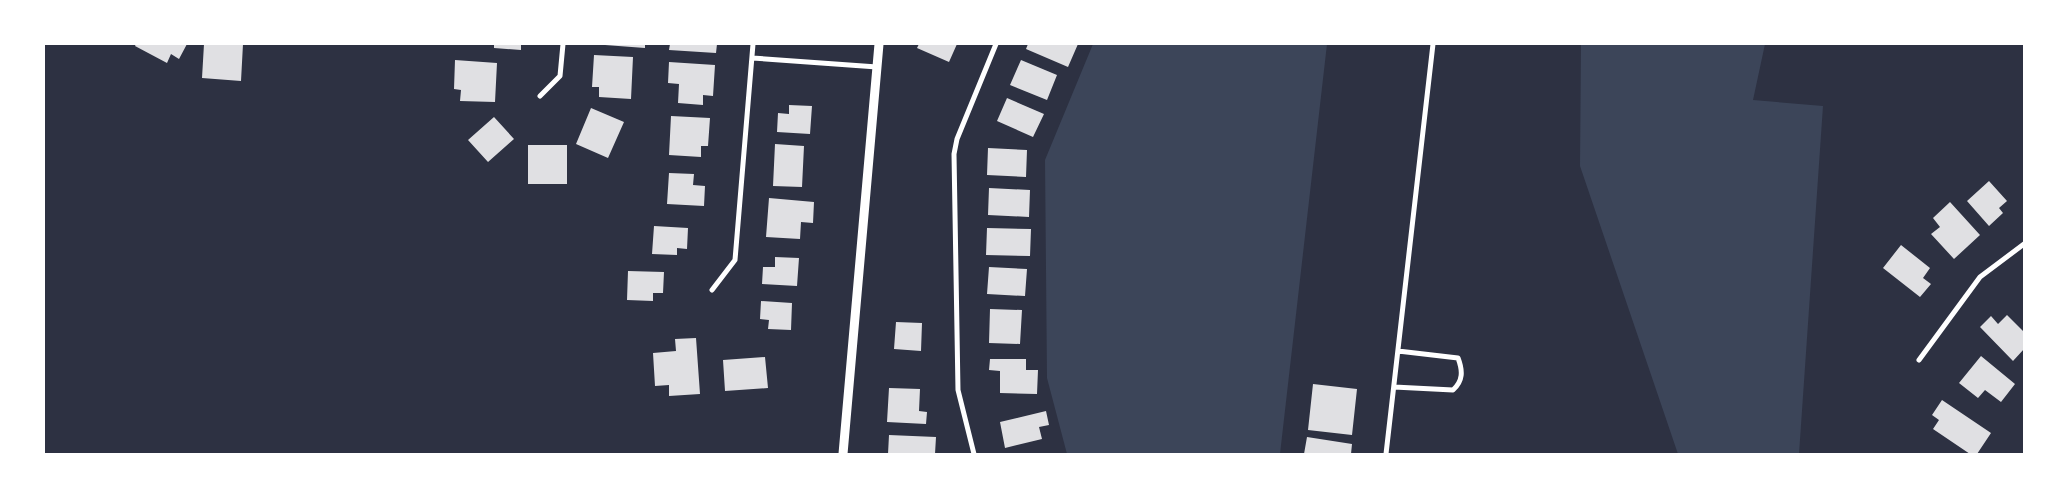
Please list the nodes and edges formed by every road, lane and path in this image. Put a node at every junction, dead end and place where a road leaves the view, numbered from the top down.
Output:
1 (563, 44) edge
2 (753, 44) edge
3 (878, 44) edge
4 (996, 44) edge
5 (1433, 44) edge
6 (752, 58) junction
7 (877, 67) junction
8 (540, 96) dead end
9 (2024, 244) edge
10 (712, 290) dead end
11 (1398, 351) junction
12 (1919, 360) dead end
13 (1394, 387) junction
14 (843, 454) edge
15 (974, 454) edge
16 (1386, 454) edge

1 - 8 street
2 - 6 street
3 - 7 street
4 - 15 street
5 - 11 street
6 - 7 street
6 - 10 street
7 - 14 street
9 - 12 street
11 - 13 street
11 - 13 street
13 - 16 street

